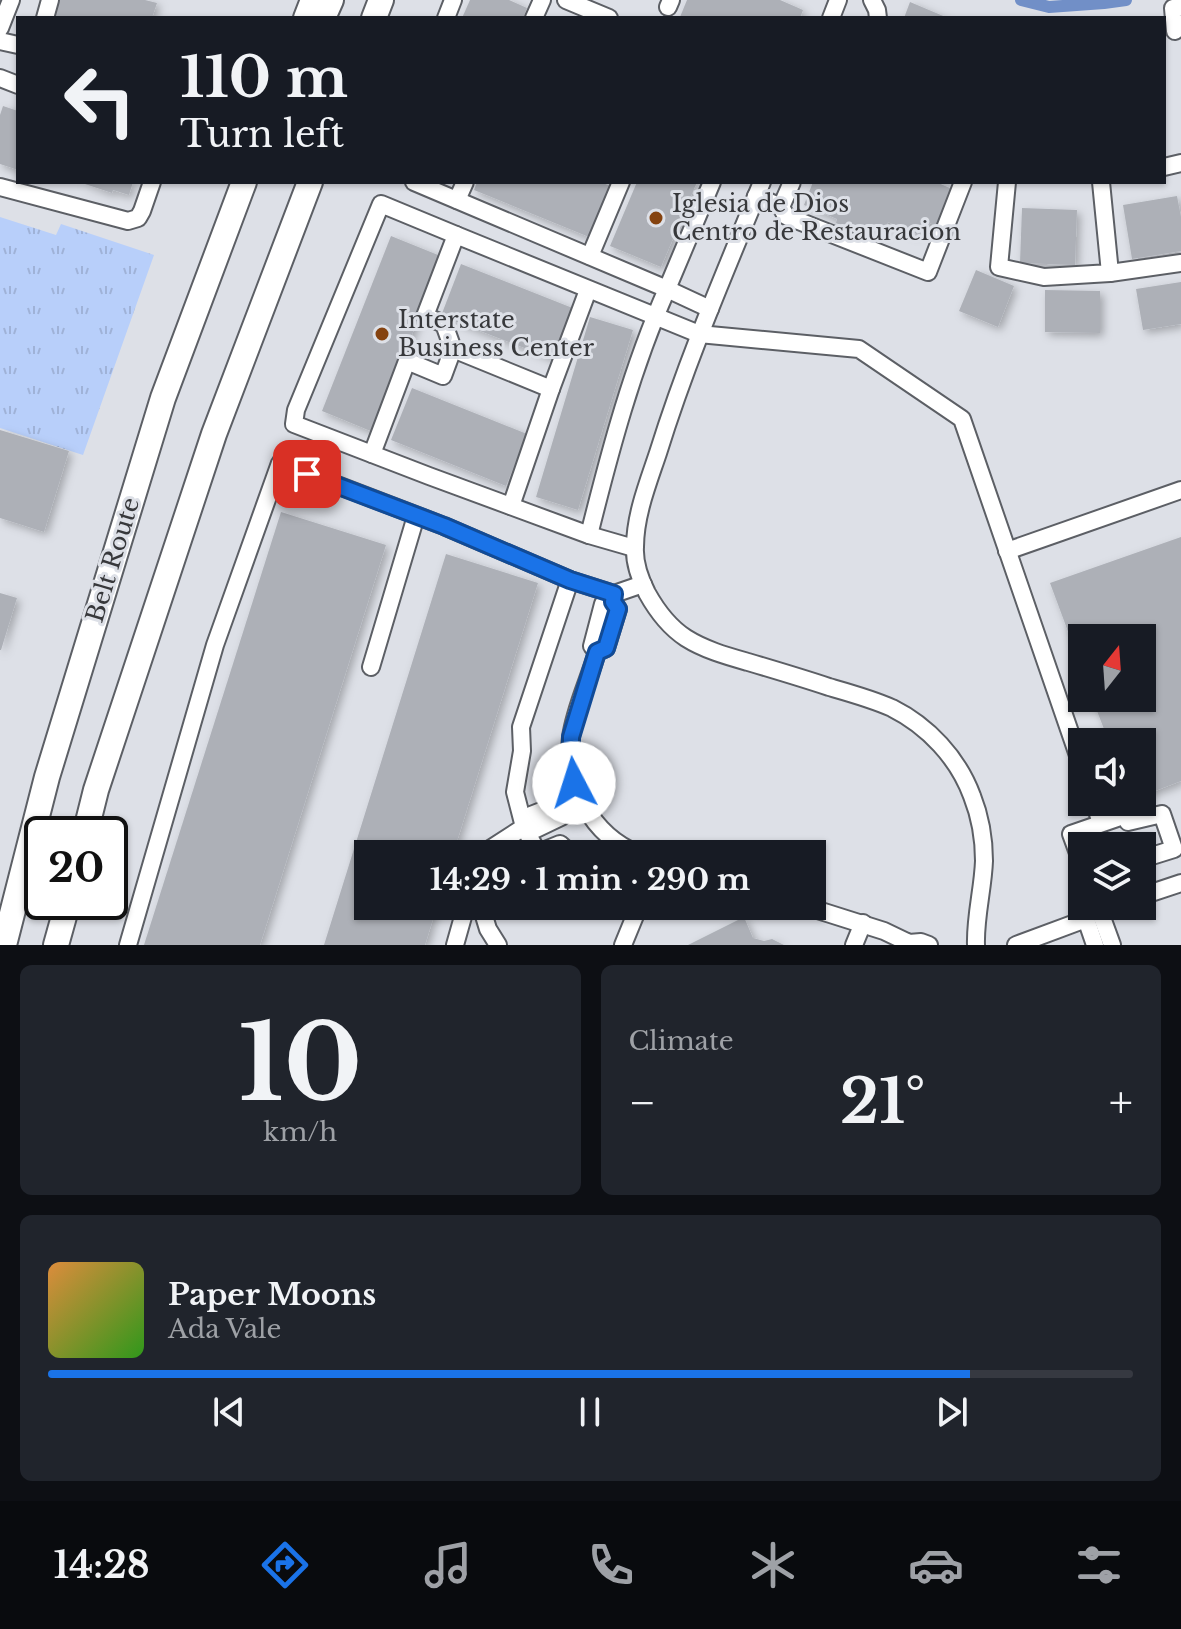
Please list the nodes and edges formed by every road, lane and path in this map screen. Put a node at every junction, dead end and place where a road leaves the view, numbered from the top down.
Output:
1 (566, 0) edge
2 (7, 3) edge
3 (1181, 7) edge
4 (604, 16) edge
5 (0, 28) edge
6 (1173, 31) edge
7 (151, 184) edge
8 (243, 184) edge
9 (309, 184) edge
10 (419, 184) edge
11 (464, 184) edge
12 (620, 184) edge
13 (711, 184) edge
14 (791, 184) edge
15 (962, 184) edge
16 (1007, 184) edge
17 (1101, 184) edge
18 (0, 187) edge
19 (759, 189) edge
20 (457, 200) junction
21 (781, 207) junction
22 (456, 235) junction
23 (590, 256) junction
24 (1181, 263) edge
25 (1110, 273) junction
26 (667, 289) junction
27 (588, 290) junction
28 (710, 309) junction
29 (655, 316) junction
30 (699, 334) junction
31 (453, 349) junction
32 (551, 389) junction
33 (372, 454) junction
34 (1181, 490) edge
35 (511, 506) junction
36 (416, 516) junction
37 (589, 535) junction
38 (634, 548) junction
39 (1007, 551) junction
40 (570, 580) junction
41 (643, 584) junction
42 (614, 598) junction
43 (371, 667) dead end
44 (1068, 728) edge
45 (581, 800) junction
46 (90, 816) edge
47 (1099, 816) edge
48 (1101, 823) junction
49 (527, 826) junction
50 (1076, 832) edge
51 (505, 840) edge
52 (533, 840) edge
53 (611, 840) edge
54 (1156, 855) edge
55 (1181, 883) edge
56 (1156, 891) edge
57 (826, 912) edge
58 (63, 920) edge
59 (462, 920) edge
60 (485, 920) edge
61 (633, 920) edge
62 (1107, 920) edge
63 (863, 923) junction
64 (910, 944) edge
65 (4, 945) edge
66 (56, 945) edge
67 (128, 945) edge
68 (455, 945) edge
69 (498, 945) edge
70 (623, 945) edge
71 (854, 945) edge
72 (929, 945) edge
73 (976, 945) edge
74 (1016, 945) edge
75 (1095, 945) edge
76 (1112, 945) edge

1 - 4 street
2 - 5 street
3 - 6 street
7 - 18 street
8 - 65 highway, Belt Route
9 - 46 highway
10 - 20 street
11 - 20 street
12 - 23 street
13 - 26 street
14 - 21 street
15 - 21 street
16 - 25 street
17 - 25 street
19 - 21 street
19 - 28 street
20 - 23 street
22 - 27 street
22 - 31 street
22 - 33 street
23 - 26 street
24 - 25 street
26 - 28 street
26 - 29 street
27 - 29 street
27 - 32 street
28 - 30 street
29 - 30 street
29 - 37 street
30 - 38 street
30 - 39 street
31 - 32 street
31 - 33 street
32 - 35 street
33 - 35 street
34 - 39 street
35 - 37 street
36 - 40 street
36 - 43 street
36 - 67 street
37 - 38 street
38 - 41 street
39 - 44 street
40 - 42 street
40 - 49 street
41 - 42 street
41 - 73 street
42 - 45 street
45 - 49 street
45 - 53 street
47 - 48 street
48 - 50 street
48 - 54 street
49 - 51 street
49 - 52 street
55 - 56 street
57 - 63 street
58 - 66 highway
59 - 68 street
60 - 69 street
61 - 70 street
62 - 76 street
63 - 64 street
63 - 71 street
64 - 72 street
74 - 75 street

